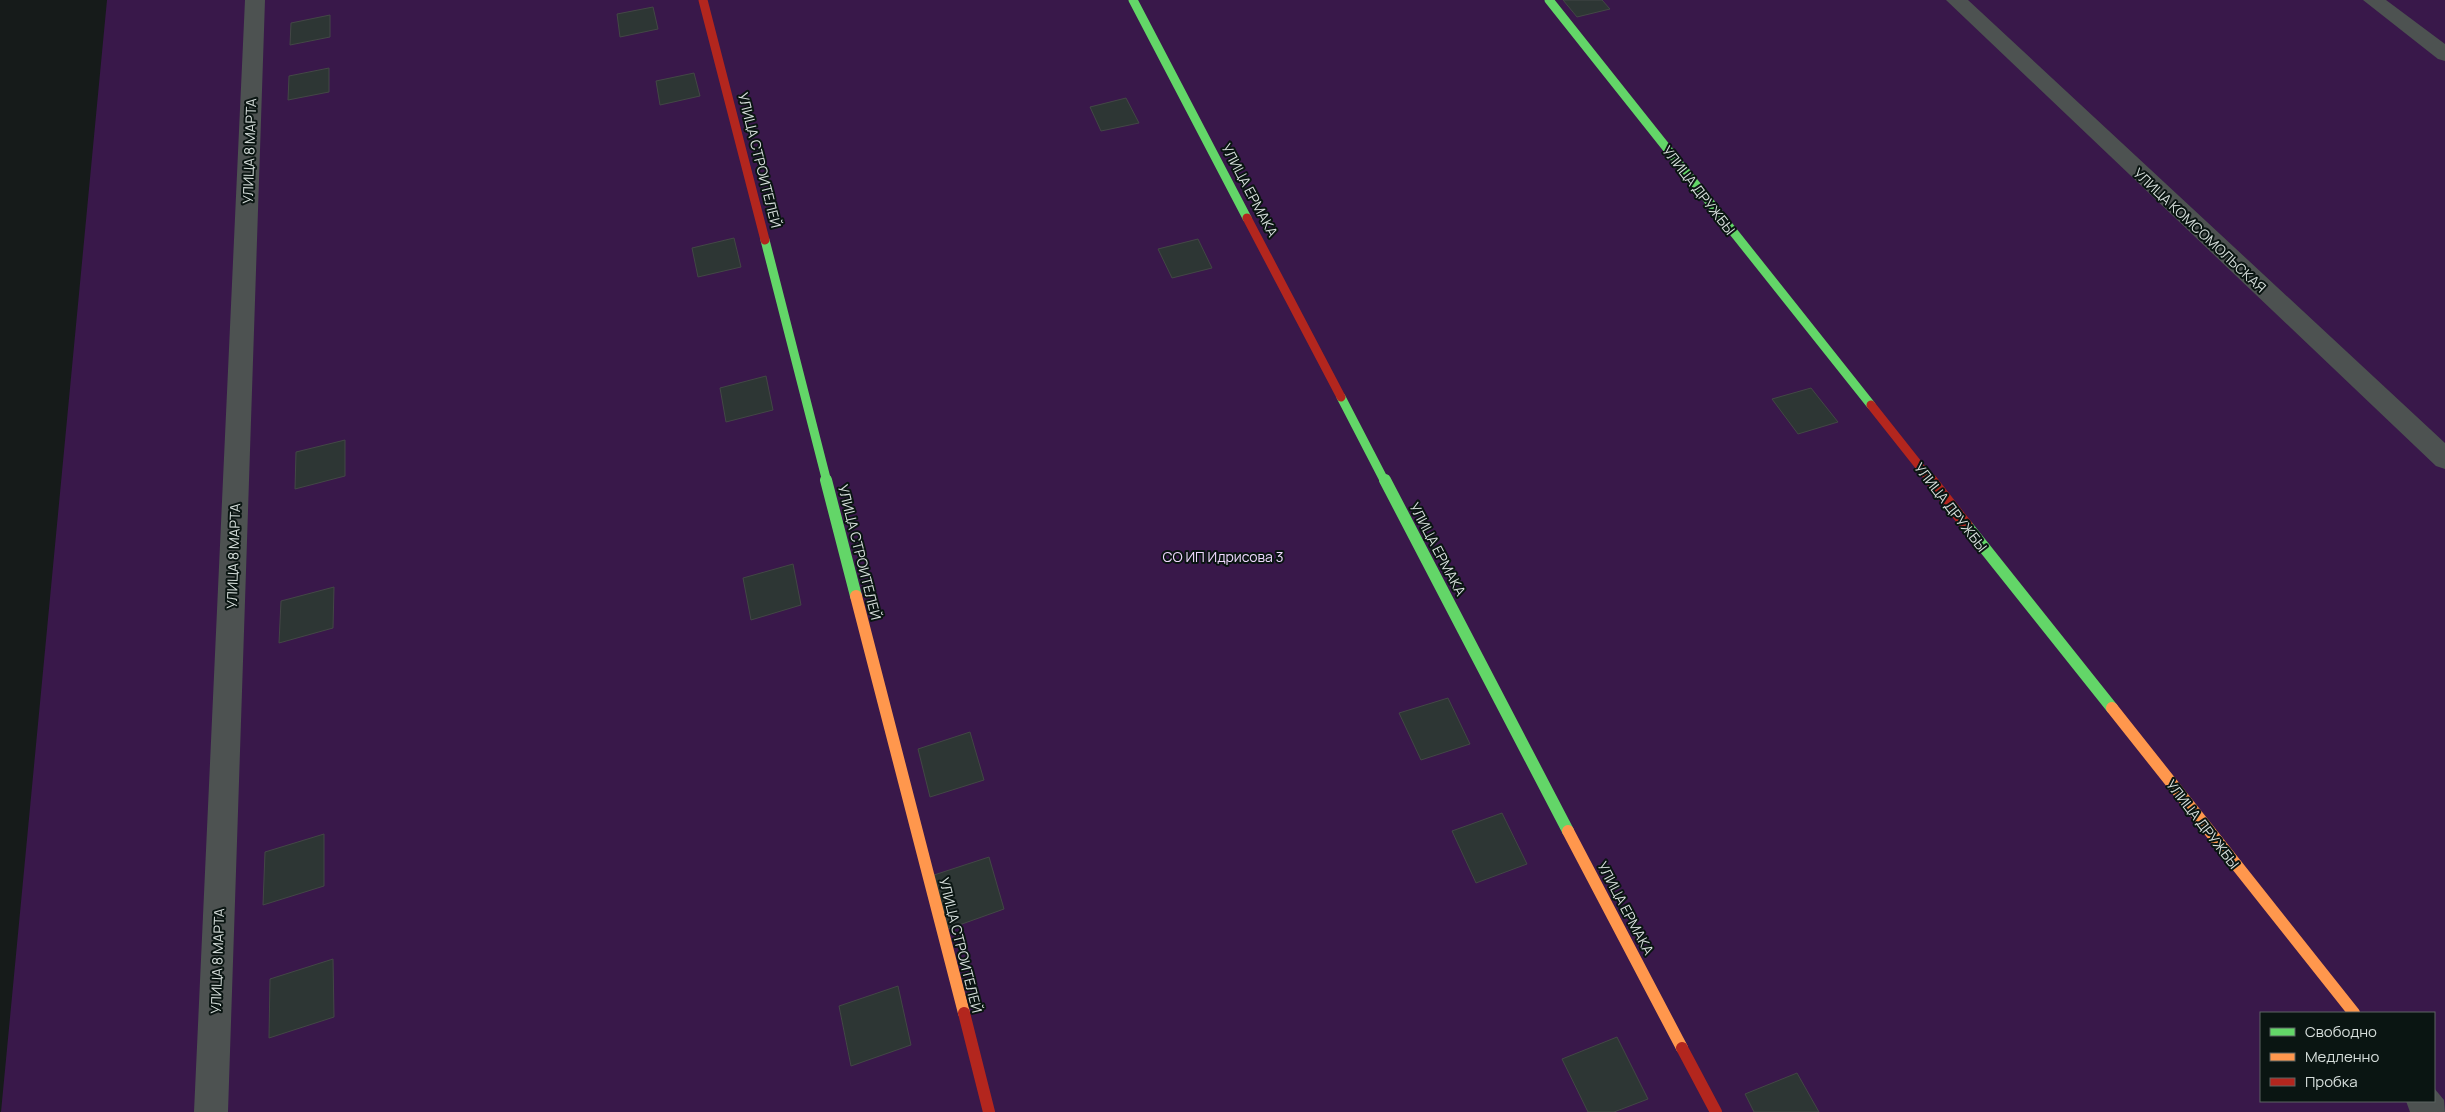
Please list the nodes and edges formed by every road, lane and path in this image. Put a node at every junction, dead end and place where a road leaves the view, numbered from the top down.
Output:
1 (255, 0) edge
2 (703, 0) edge
3 (1133, 0) edge
4 (1549, 0) edge
5 (1956, 0) edge
6 (2373, 0) edge
7 (2445, 54) edge
8 (2445, 460) edge
9 (2353, 1012) edge
10 (211, 1112) edge
11 (989, 1112) edge
12 (1716, 1112) edge

1 - 10 street, УЛИЦА 8 МАРТА
2 - 11 street, УЛИЦА СТРОИТЕЛЕЙ
3 - 12 street, УЛИЦА ЕРМАКА
4 - 9 street, УЛИЦА ДРУЖБЫ
5 - 8 street, УЛИЦА КОМСОМОЛЬСКАЯ
6 - 7 street

